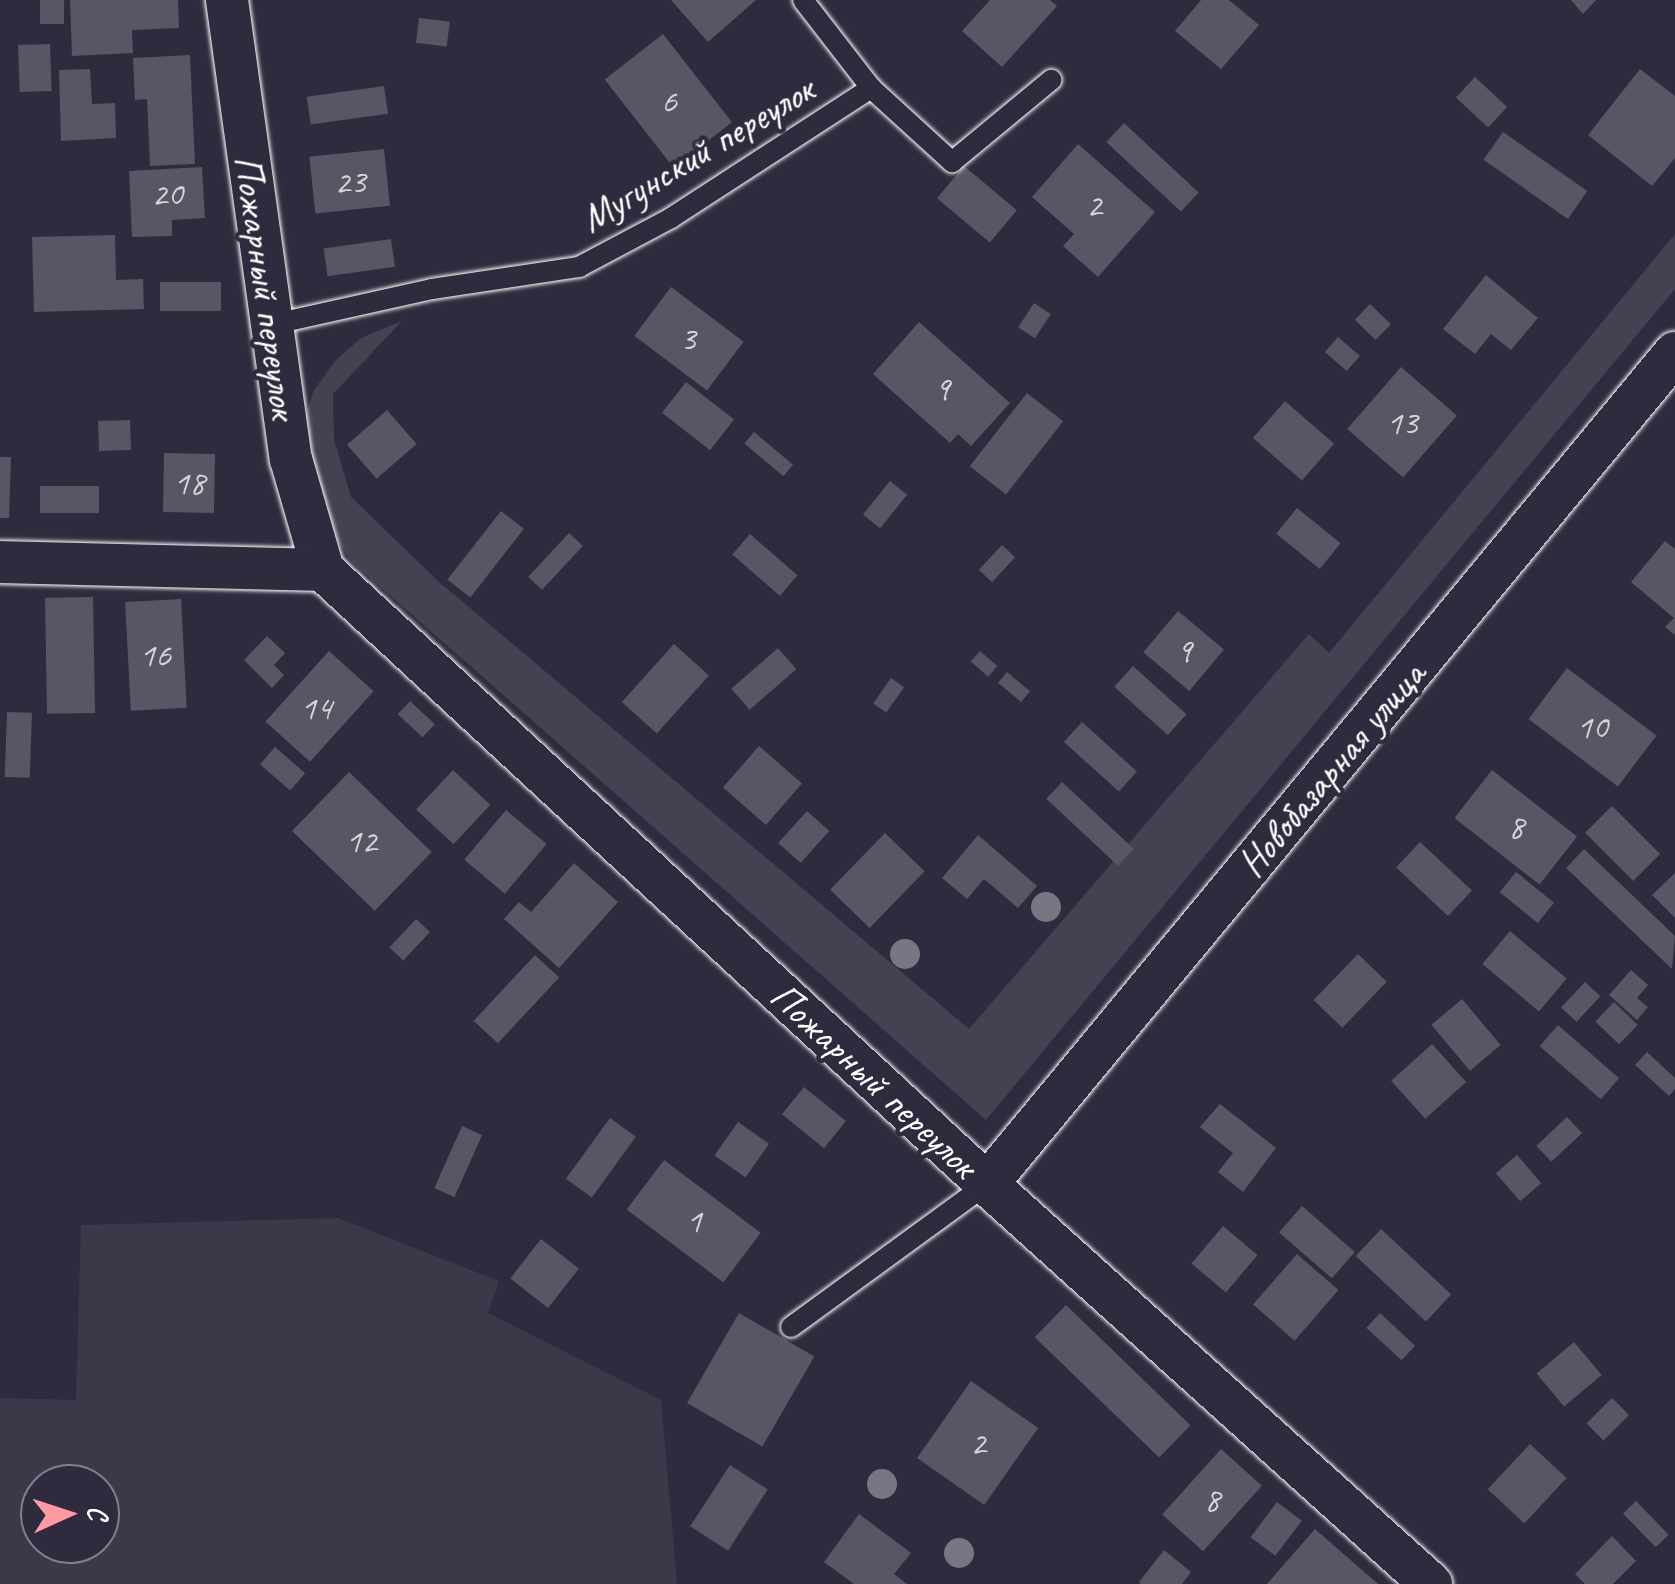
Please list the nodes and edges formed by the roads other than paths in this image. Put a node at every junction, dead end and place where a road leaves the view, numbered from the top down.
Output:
1 (227, 0) edge
2 (804, 0) edge
3 (1050, 80) dead end
4 (871, 88) junction
5 (270, 325) junction
6 (1675, 353) edge
7 (0, 562) edge
8 (323, 570) junction
9 (987, 1184) junction
10 (791, 1327) dead end
11 (1431, 1584) edge

1 - 5 street, Пожарный переулок
2 - 4 lane, Мугунский переулок
3 - 4 lane
4 - 5 lane, Мугунский переулок
5 - 8 street, Пожарный переулок
6 - 9 street, Новобазарная улица
7 - 8 street
8 - 9 street, Пожарный переулок
9 - 10 lane
9 - 11 street, Пожарный переулок

